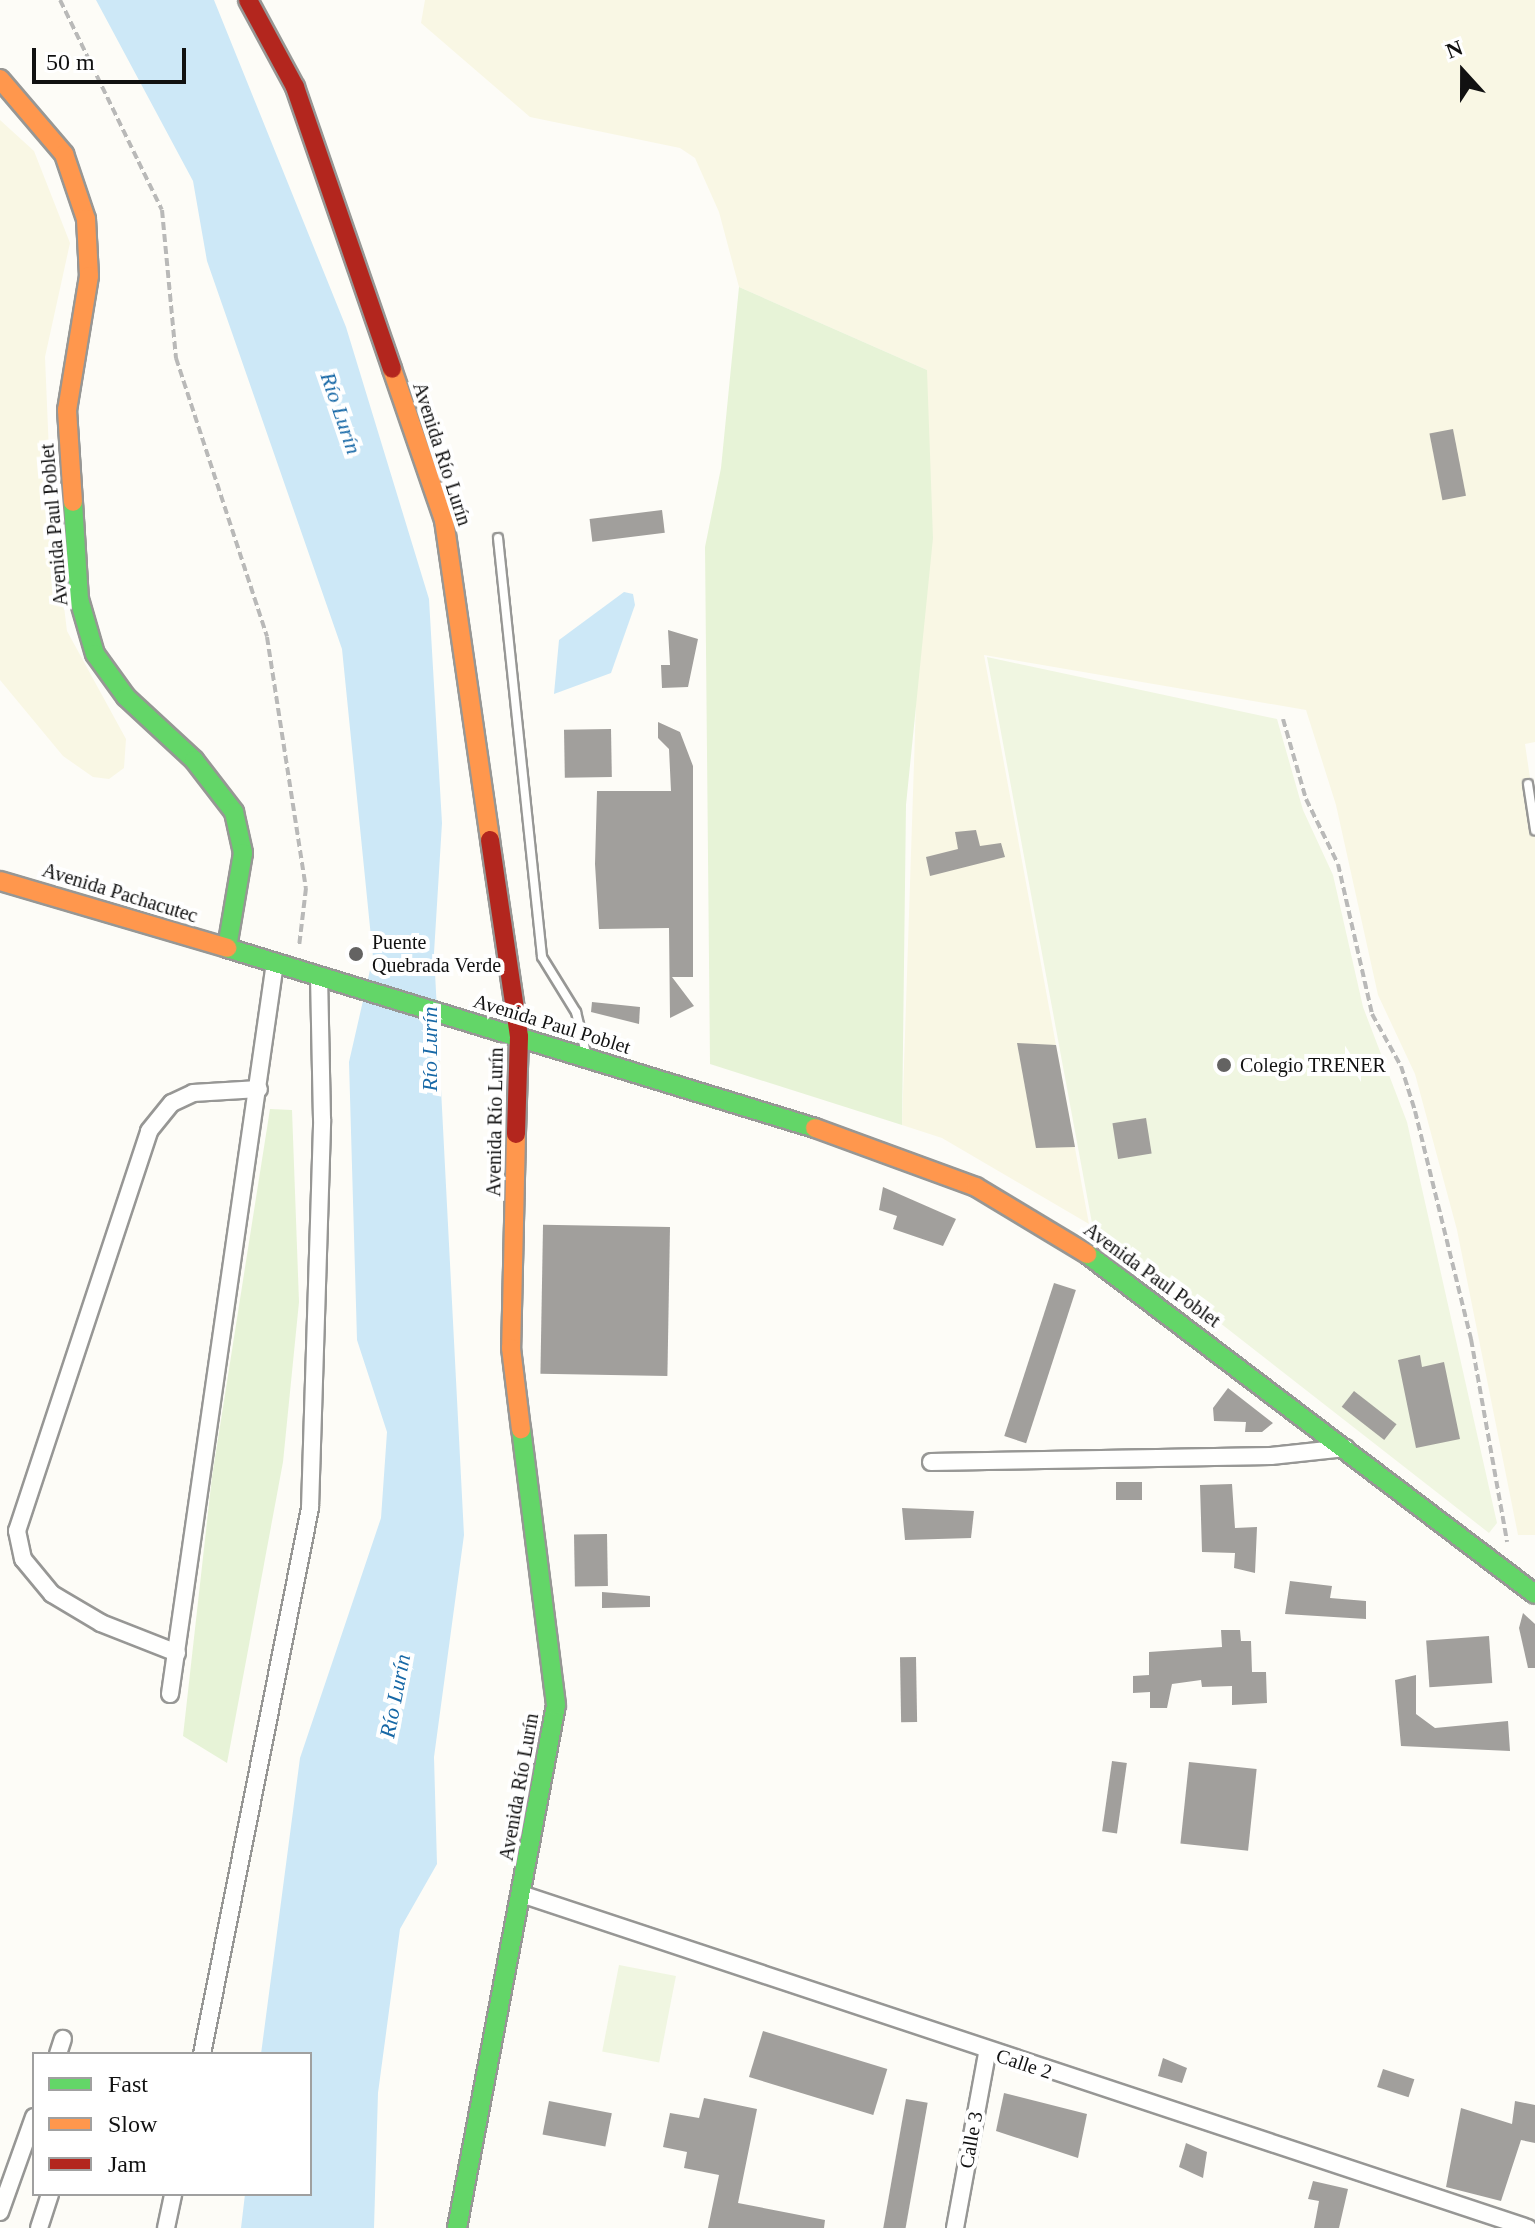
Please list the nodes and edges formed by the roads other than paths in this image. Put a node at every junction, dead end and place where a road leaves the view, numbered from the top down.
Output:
1 (248, 0) edge
2 (0, 79) edge
3 (498, 538) dead end
4 (1528, 784) dead end
5 (1535, 830) edge
6 (0, 881) edge
7 (227, 948) junction
8 (275, 963) junction
9 (319, 976) junction
10 (519, 1037) junction
11 (587, 1058) junction
12 (259, 1089) junction
13 (1348, 1448) junction
14 (931, 1462) dead end
15 (1535, 1594) edge
16 (177, 1653) junction
17 (170, 1694) dead end
18 (521, 1894) junction
19 (202, 2052) edge
20 (987, 2053) junction
21 (32, 2123) edge
22 (49, 2196) edge
23 (173, 2196) edge
24 (0, 2212) edge
25 (39, 2228) edge
26 (166, 2228) edge
27 (457, 2228) edge
28 (955, 2228) edge
29 (1528, 2228) edge

1 - 10 main road, Avenida Río Lurín
2 - 7 main road, Avenida Paul Poblet
3 - 11 lane
4 - 5 lane
6 - 7 main road, Avenida Pachacutec
7 - 8 main road, Avenida Paul Poblet
8 - 9 main road, Avenida Paul Poblet
8 - 12 street
9 - 10 main road, Avenida Paul Poblet
9 - 19 street
10 - 11 main road, Avenida Paul Poblet
10 - 18 main road, Avenida Río Lurín
11 - 13 main road, Avenida Paul Poblet
12 - 16 street
12 - 16 street
13 - 14 street
13 - 15 main road, Avenida Paul Poblet
16 - 17 street
18 - 20 street, Calle 2
18 - 27 main road, Avenida Río Lurín
20 - 28 street, Calle 3
20 - 29 street, Calle 2
21 - 24 street
22 - 25 street
23 - 26 street

